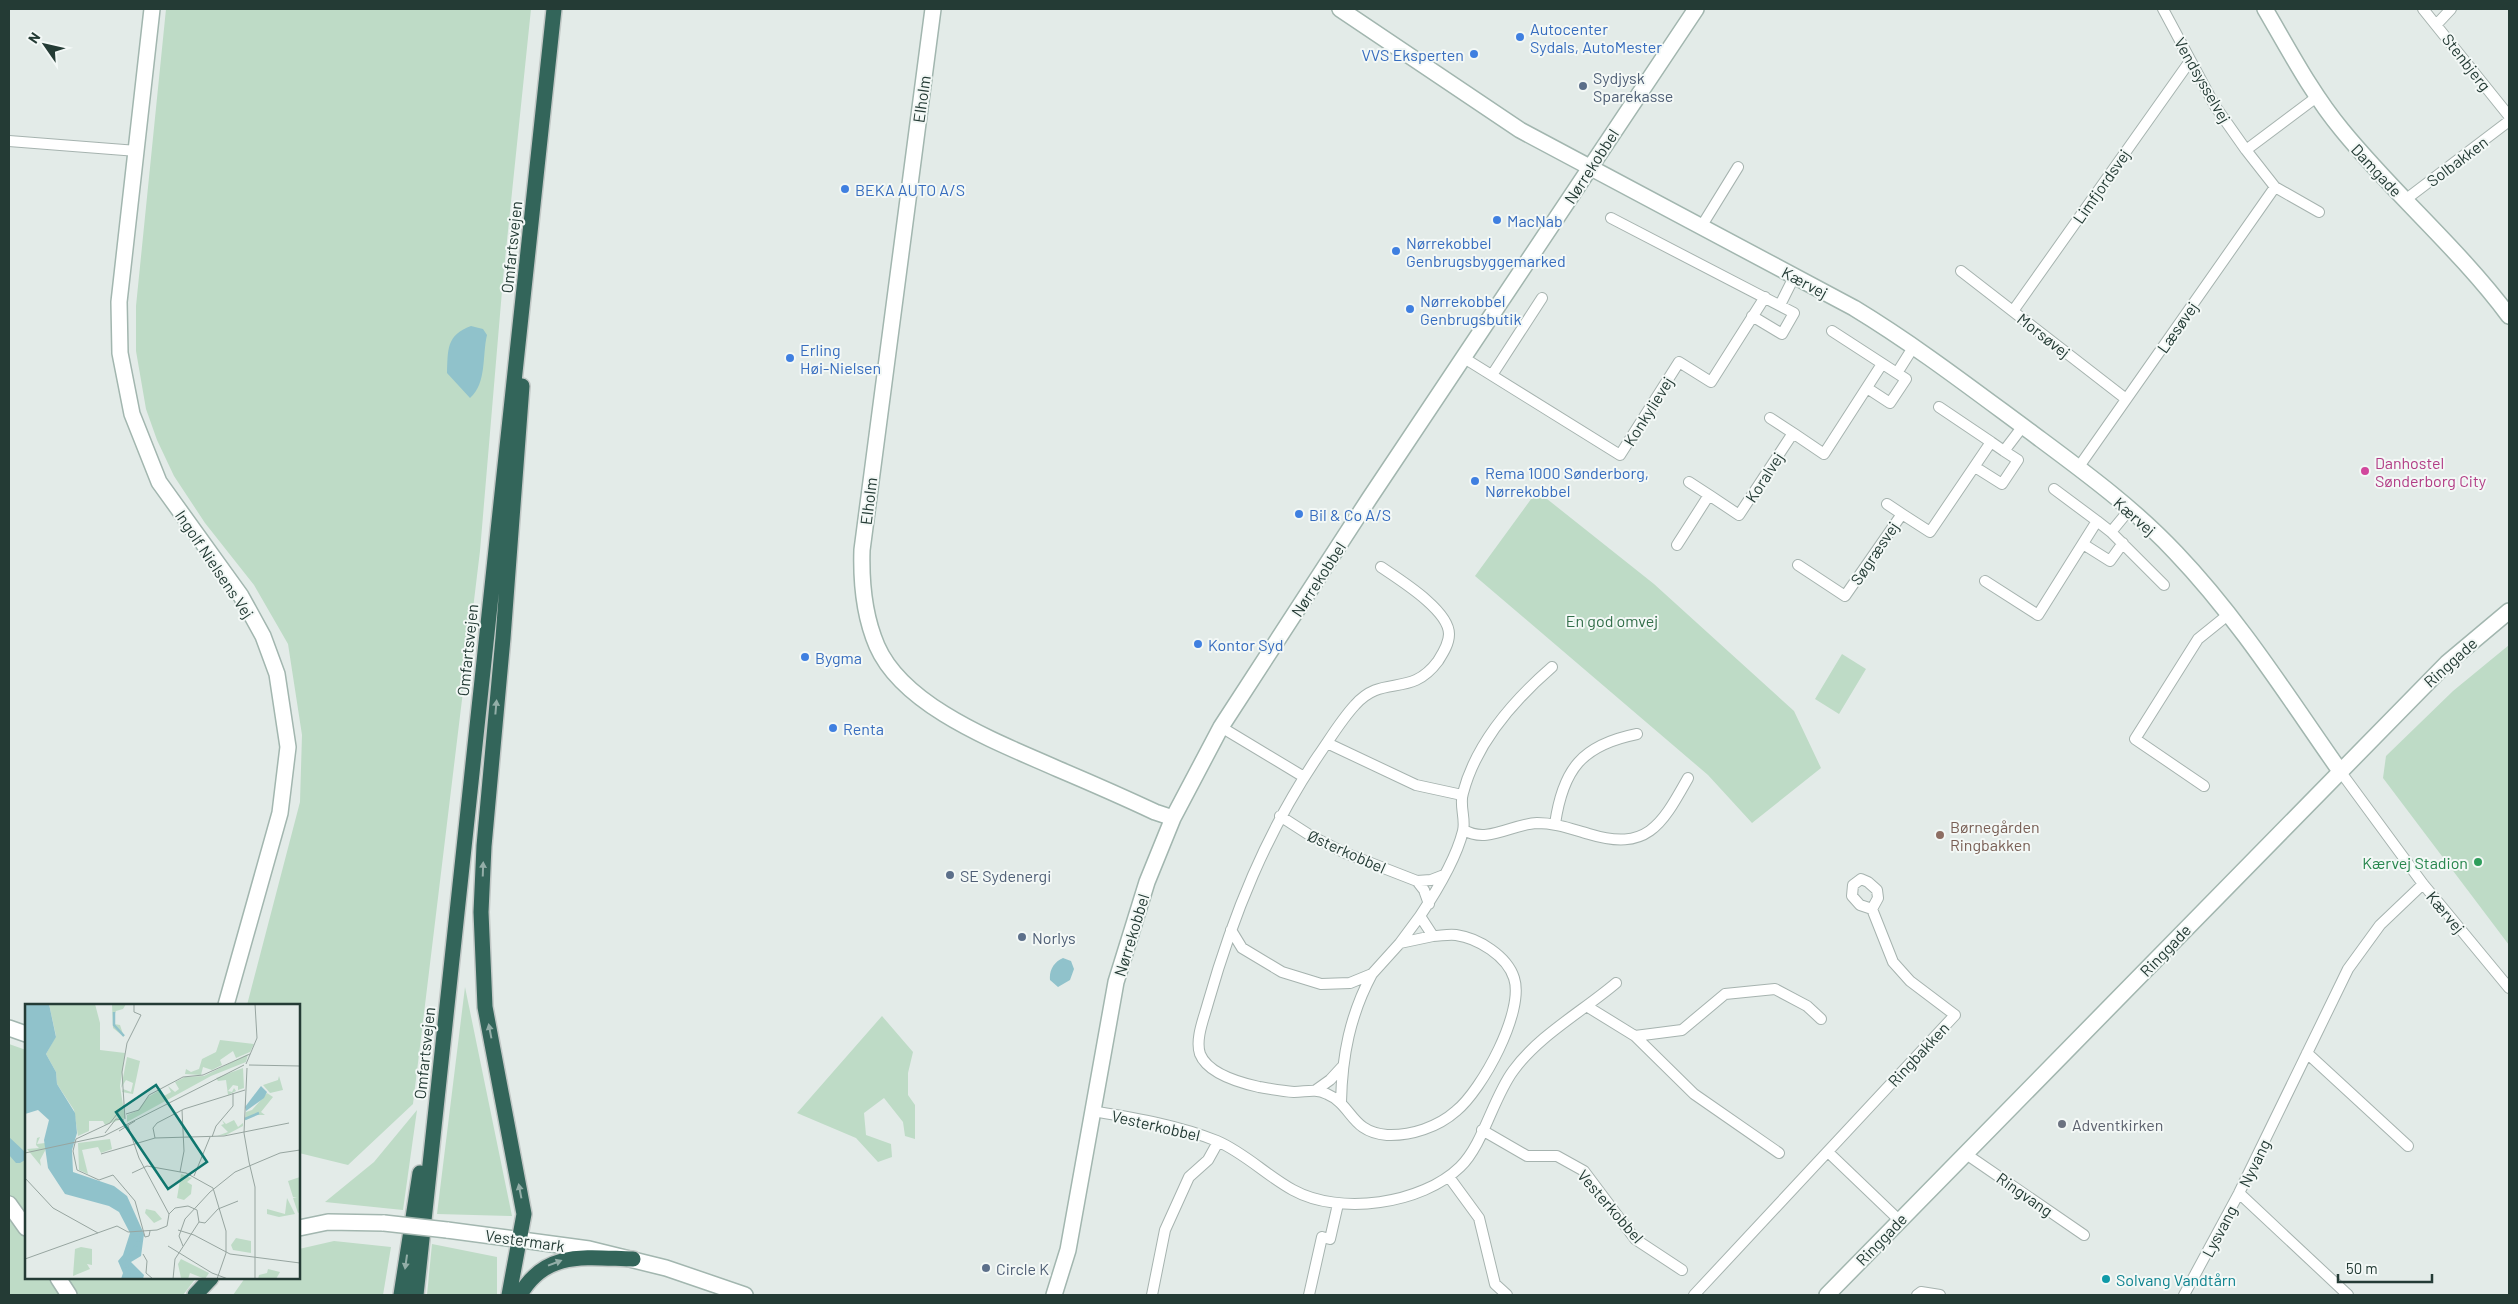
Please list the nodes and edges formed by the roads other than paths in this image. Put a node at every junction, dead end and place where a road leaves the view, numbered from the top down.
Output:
1 (152, 9) edge
2 (554, 9) edge
3 (933, 9) edge
4 (1340, 9) edge
5 (1696, 9) edge
6 (2163, 9) edge
7 (2265, 9) edge
8 (2423, 9) edge
9 (2451, 9) edge
10 (2437, 24) junction
11 (2190, 61) junction
12 (2318, 96) junction
13 (2509, 116) edge
14 (2509, 121) edge
15 (9, 141) edge
16 (2246, 150) junction
17 (136, 151) junction
18 (1738, 166) dead end
19 (1589, 168) junction
20 (2275, 187) junction
21 (2405, 200) junction
22 (2319, 212) dead end
23 (1611, 218) dead end
24 (1701, 227) junction
25 (1961, 271) dead end
26 (1794, 277) junction
27 (524, 284) junction
28 (1765, 297) junction
29 (1542, 298) dead end
30 (1780, 305) junction
31 (2013, 311) junction
32 (1752, 316) junction
33 (2509, 316) edge
34 (1832, 331) dead end
35 (1914, 346) junction
36 (1464, 358) junction
37 (1882, 364) junction
38 (1897, 373) junction
39 (1492, 375) junction
40 (1867, 388) junction
41 (2126, 399) junction
42 (1940, 406) dead end
43 (1770, 418) dead end
44 (2022, 426) junction
45 (1793, 433) junction
46 (1991, 442) junction
47 (2004, 451) junction
48 (1975, 467) junction
49 (2078, 468) junction
50 (1689, 482) dead end
51 (2054, 489) dead end
52 (1709, 495) junction
53 (1887, 504) dead end
54 (2130, 509) junction
55 (1902, 514) junction
56 (2097, 521) junction
57 (2111, 532) junction
58 (2123, 543) junction
59 (2083, 544) junction
60 (1677, 545) dead end
61 (1798, 565) dead end
62 (1381, 567) dead end
63 (1985, 581) dead end
64 (2164, 585) dead end
65 (2509, 611) edge
66 (2229, 614) junction
67 (1552, 666) dead end
68 (1221, 727) junction
69 (1637, 734) dead end
70 (1327, 743) junction
71 (2340, 771) junction
72 (1304, 777) junction
73 (1688, 778) dead end
74 (2204, 786) dead end
75 (1462, 795) junction
76 (1280, 816) junction
77 (1173, 818) junction
78 (1555, 824) junction
79 (1464, 830) junction
80 (1444, 876) junction
81 (1417, 881) junction
82 (2423, 884) junction
83 (1429, 904) junction
84 (1872, 909) dead end
85 (1420, 916) junction
86 (1231, 930) junction
87 (1433, 936) junction
88 (1400, 943) junction
89 (1242, 948) junction
90 (1222, 952) junction
91 (1372, 974) junction
92 (1350, 983) junction
93 (1616, 983) dead end
94 (2509, 988) edge
95 (1360, 996) junction
96 (226, 1004) edge
97 (1588, 1007) junction
98 (1821, 1019) dead end
99 (9, 1028) edge
100 (25, 1034) edge
101 (1635, 1036) junction
102 (2307, 1053) junction
103 (1342, 1067) junction
104 (1316, 1090) junction
105 (437, 1094) junction
106 (1341, 1102) junction
107 (1092, 1111) junction
108 (1482, 1130) junction
109 (1218, 1142) junction
110 (2408, 1146) dead end
111 (1828, 1152) junction
112 (1779, 1153) dead end
113 (1966, 1154) junction
114 (1449, 1177) junction
115 (2239, 1193) junction
116 (9, 1204) edge
117 (1338, 1204) junction
118 (1899, 1220) junction
119 (25, 1227) edge
120 (300, 1228) edge
121 (2084, 1235) dead end
122 (520, 1239) junction
123 (633, 1259) junction
124 (1682, 1270) dead end
125 (59, 1279) edge
126 (211, 1279) edge
127 (69, 1295) edge
128 (195, 1295) edge
129 (401, 1295) edge
130 (416, 1295) edge
131 (509, 1295) edge
132 (520, 1295) edge
133 (745, 1295) edge
134 (1054, 1295) edge
135 (1152, 1295) edge
136 (1309, 1295) edge
137 (1507, 1295) edge
138 (1694, 1295) edge
139 (1827, 1295) edge
140 (1917, 1295) edge
141 (1940, 1295) edge
142 (2184, 1295) edge
143 (2348, 1295) edge

1 - 17 street, Ingolf Nielsens Vej
2 - 27 highway, Omfartsvejen
3 - 77 street, Elholm
4 - 19 street, Kærvej
5 - 19 street, Nørrekobbel
6 - 11 street, Vendsysselvej
7 - 12 street, Damgade
8 - 10 street, Stenbjerg
9 - 10 street
10 - 13 street, Stenbjerg
11 - 16 street, Vendsysselvej
11 - 31 street, Limfjordsvej
12 - 16 street
12 - 21 street, Damgade
14 - 21 street, Solbakken
15 - 17 street
16 - 20 street, Vendsysselvej
17 - 96 street, Ingolf Nielsens Vej
18 - 24 street
19 - 24 street, Kærvej
19 - 36 street, Nørrekobbel
20 - 22 street, Vendsysselvej
20 - 41 street, Læsøvej
21 - 33 street, Damgade
23 - 28 street
24 - 26 street, Kærvej
25 - 31 street, Morsøvej
26 - 30 street
26 - 35 street, Kærvej
27 - 105 highway, Omfartsvejen
122 -> 27 highway
28 - 30 street
28 - 32 street, Konkylievej
29 - 39 street
30 - 32 street
31 - 41 street, Morsøvej
32 - 39 street, Konkylievej
34 - 37 street
35 - 38 street
35 - 44 street, Kærvej
36 - 39 street, Konkylievej
36 - 68 street, Nørrekobbel
37 - 38 street
37 - 40 street
38 - 40 street
40 - 45 street
41 - 49 street, Læsøvej
42 - 46 street
43 - 45 street
44 - 47 street
44 - 49 street, Kærvej
45 - 52 street, Koralvej
46 - 47 street
46 - 48 street, Søgræsvej
47 - 48 street
48 - 55 street, Søgræsvej
49 - 54 street, Kærvej
50 - 52 street, Koralvej
51 - 56 street
52 - 60 street
53 - 55 street, Søgræsvej
54 - 57 street
54 - 66 street, Kærvej
55 - 61 street, Søgræsvej
56 - 57 street
56 - 59 street
57 - 58 street
58 - 59 street
58 - 64 street
59 - 63 street
62 - 70 street
65 - 71 street, Ringgade
66 - 71 street, Kærvej
66 - 74 street
67 - 75 street
68 - 72 street
68 - 77 street, Nørrekobbel
69 - 78 street
70 - 72 street
70 - 75 street
71 - 82 street, Kærvej
71 - 113 street, Ringgade
72 - 76 street
73 - 78 street
75 - 79 street
76 - 81 street, Østerkobbel
76 - 86 street
77 - 107 street, Nørrekobbel
78 - 79 street
79 - 80 street
80 - 81 street
80 - 83 street
81 - 83 street
82 - 94 street, Kærvej
82 - 102 street, Nyvang
83 - 85 street
84 - 111 street, Ringbakken
85 - 87 street
85 - 88 street
86 - 89 street
86 - 90 street
87 - 88 street
87 - 106 street
88 - 91 street
89 - 90 street
89 - 92 street
90 - 104 street
91 - 92 street
91 - 95 street
92 - 95 street
93 - 97 street, Vesterkobbel
95 - 103 street
97 - 101 street
97 - 108 street, Vesterkobbel
98 - 101 street
99 - 100 street
101 - 112 street
102 - 110 street
102 - 115 street, Nyvang
103 - 104 street
103 - 106 street
104 - 106 street
105 -> 129 highway
105 - 130 highway, Omfartsvejen
107 - 109 street, Vesterkobbel
107 - 134 street, Nørrekobbel
108 - 114 street, Vesterkobbel
108 - 124 street, Vesterkobbel
109 - 117 street, Vesterkobbel
109 - 135 street, Vesterkobbel
111 - 118 street
111 - 138 street, Ringbakken
113 - 118 street, Ringgade
113 - 121 street, Ringvang
114 - 117 street, Vesterkobbel
114 - 137 street
115 - 142 street, Lysvang
115 - 143 street, Nyvang
116 - 119 street
117 - 136 street
118 - 139 street, Ringgade
120 - 122 street, Vestermark, bridge
122 - 123 street, Vestermark
122 - 131 highway
132 -> 123 highway
123 - 133 street, Vestermark
125 - 127 street
126 - 128 highway
140 - 141 street

